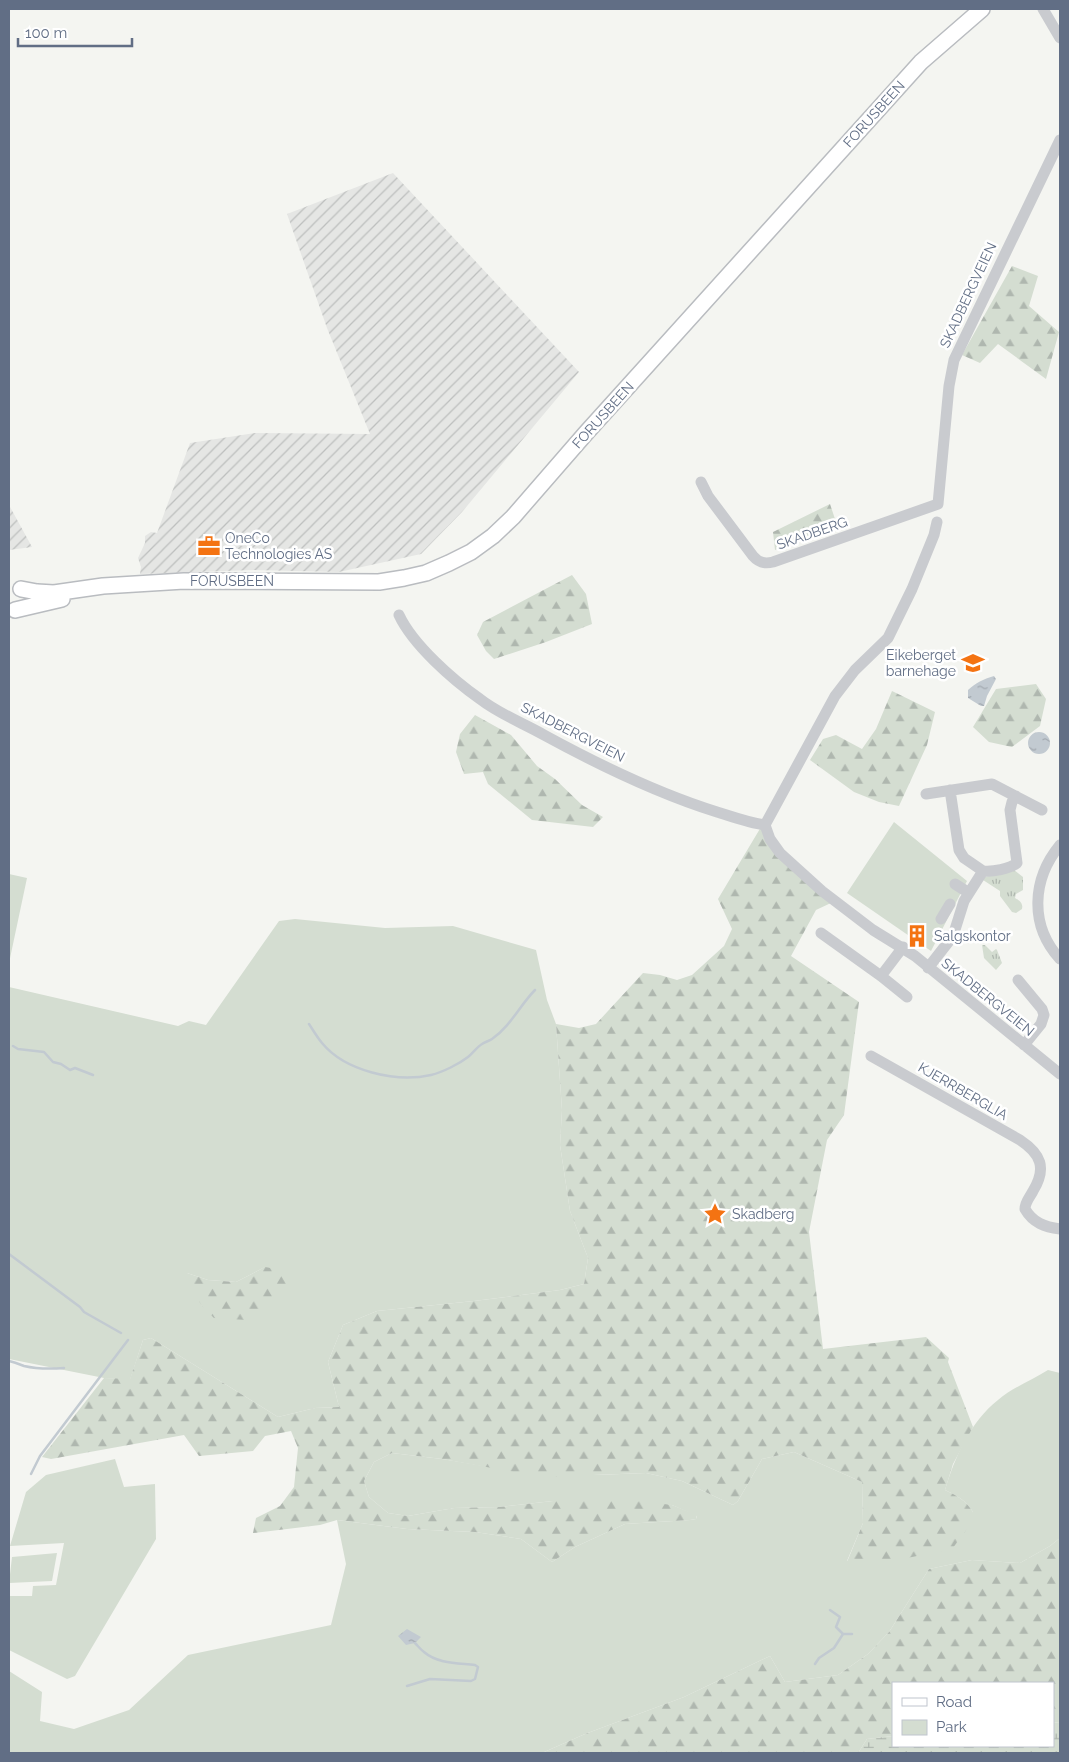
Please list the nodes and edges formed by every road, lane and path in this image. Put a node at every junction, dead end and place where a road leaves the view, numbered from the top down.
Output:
1 (982, 9) edge
2 (1042, 9) edge
3 (1060, 38) edge
4 (1060, 140) edge
5 (701, 482) dead end
6 (938, 504) joint
7 (937, 522) dead end
8 (15, 586) edge
9 (111, 587) junction
10 (11, 612) edge
11 (399, 615) dead end
12 (950, 790) junction
13 (926, 794) dead end
14 (1016, 796) junction
15 (1042, 810) dead end
16 (765, 825) junction
17 (1060, 845) edge
18 (983, 871) junction
19 (955, 884) dead end
20 (968, 893) junction
21 (950, 904) dead end
22 (941, 919) dead end
23 (821, 933) dead end
24 (903, 947) junction
25 (1060, 959) edge
26 (928, 968) junction
27 (881, 976) junction
28 (1018, 980) dead end
29 (907, 997) dead end
30 (1024, 1045) junction
31 (870, 1056) dead end
32 (1060, 1074) edge
33 (1060, 1229) edge

1 - 9 main road, FORUSBEEN
2 - 3 street
4 - 6 street, SKADBERGVEIEN
5 - 6 street, SKADBERG
7 - 16 street
8 - 9 main road, FORUSBEEN
8 - 10 main road
9 - 10 main road, FORUSBEEN
11 - 16 street, SKADBERGVEIEN
12 - 13 street
12 - 14 street
12 - 18 street
14 - 15 street
14 - 18 street
16 - 24 street, SKADBERGVEIEN
17 - 25 street
18 - 20 street
19 - 20 street
20 - 26 street
21 - 22 street
23 - 27 street
24 - 26 street, SKADBERGVEIEN
24 - 27 street
26 - 30 street, SKADBERGVEIEN
27 - 29 street
28 - 30 street
30 - 32 street, SKADBERGVEIEN
31 - 33 street, KJERRBERGLIA

